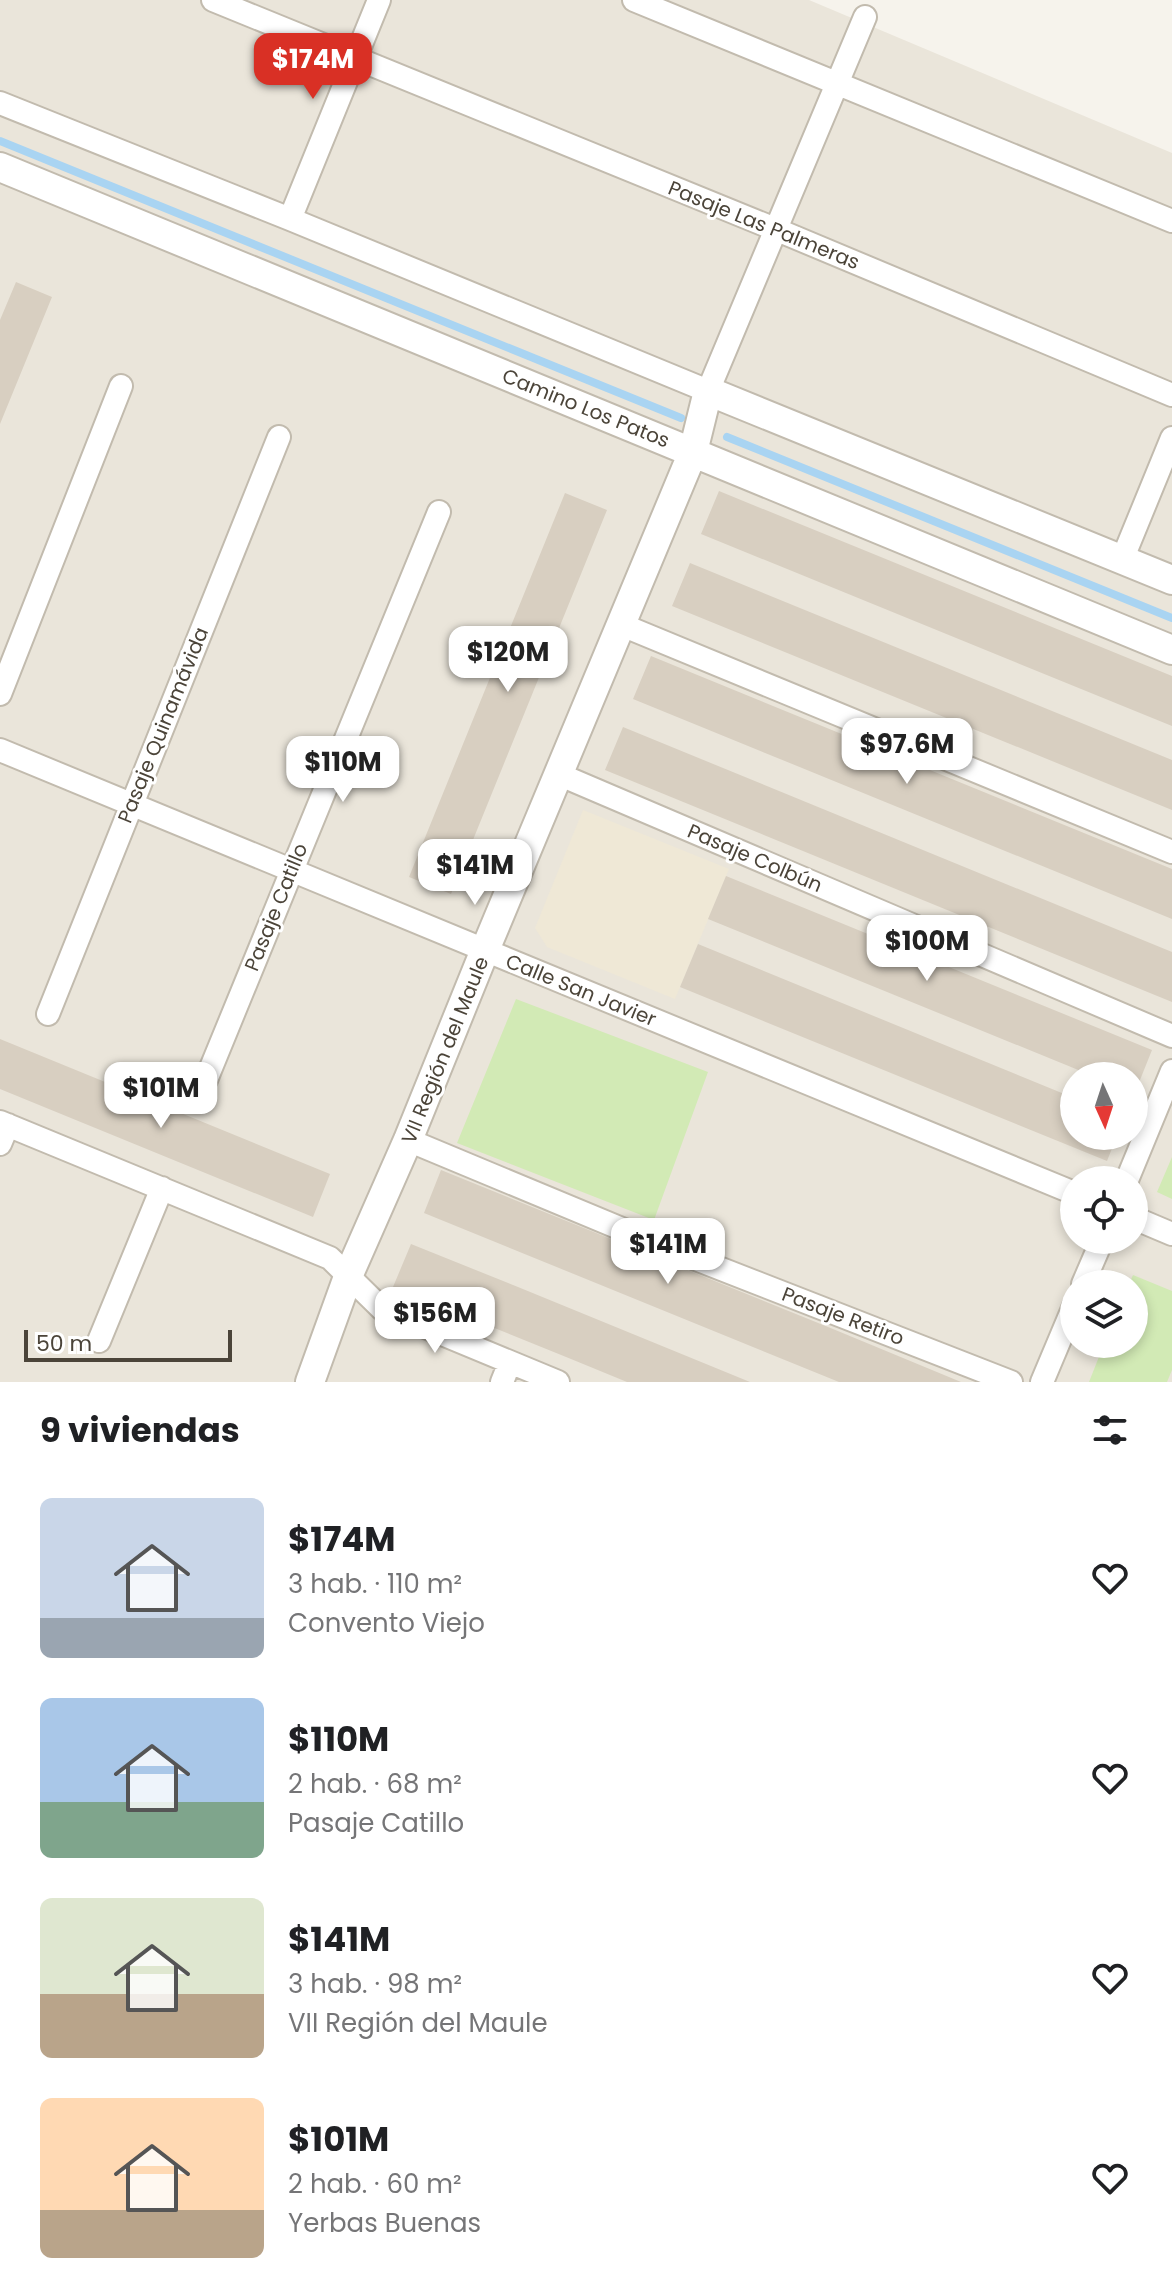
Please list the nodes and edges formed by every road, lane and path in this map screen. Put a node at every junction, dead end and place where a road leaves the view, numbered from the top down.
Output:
1 (213, 0) edge
2 (379, 0) edge
3 (634, 0) edge
4 (865, 17) dead end
5 (355, 58) junction
6 (836, 83) junction
7 (0, 103) edge
8 (2, 171) edge
9 (290, 219) junction
10 (1172, 221) edge
11 (775, 229) junction
12 (121, 386) dead end
13 (708, 391) junction
14 (1172, 395) edge
15 (279, 437) dead end
16 (1172, 438) edge
17 (693, 452) junction
18 (439, 512) dead end
19 (1122, 560) junction
20 (1172, 580) edge
21 (622, 625) junction
22 (1172, 650) edge
23 (0, 694) edge
24 (0, 750) edge
25 (558, 774) junction
26 (130, 804) junction
27 (1172, 852) edge
28 (290, 870) junction
29 (485, 950) junction
30 (48, 1014) dead end
31 (1172, 1036) edge
32 (1172, 1071) edge
33 (206, 1080) dead end
34 (3, 1130) edge
35 (408, 1140) junction
36 (1133, 1166) edge
37 (1060, 1187) edge
38 (162, 1188) junction
39 (1148, 1224) edge
40 (1172, 1234) edge
41 (349, 1274) junction
42 (1060, 1339) edge
43 (99, 1341) dead end
44 (506, 1372) edge
45 (310, 1382) edge
46 (558, 1382) edge
47 (1011, 1382) edge
48 (1042, 1382) edge

1 - 5 street, Pasaje Las Palmeras
2 - 5 street
3 - 6 street
4 - 6 street
5 - 9 street
5 - 11 street, Pasaje Las Palmeras
6 - 10 street
6 - 11 street
7 - 9 street
8 - 17 street, Camino Los Patos
9 - 13 street
11 - 13 street
11 - 14 street, Pasaje Las Palmeras
12 - 23 street
13 - 17 street, VII Región del Maule
13 - 19 street
15 - 26 street, Pasaje Quinamávida
16 - 19 street
17 - 21 street, VII Región del Maule
17 - 22 street, Camino Los Patos
18 - 28 street, Pasaje Catillo
19 - 20 street
21 - 25 street, VII Región del Maule
21 - 27 street
24 - 26 street, Calle San Javier
25 - 29 street, VII Región del Maule
25 - 31 street, Pasaje Colbún
26 - 28 street, Calle San Javier
26 - 30 street, Pasaje Quinamávida
28 - 29 street, Calle San Javier
28 - 33 street, Pasaje Catillo
29 - 35 street, VII Región del Maule
29 - 37 street, Calle San Javier
32 - 36 street
34 - 38 street
35 - 41 street, VII Región del Maule
35 - 47 street, Pasaje Retiro
38 - 41 street
38 - 43 street
39 - 40 street
41 - 44 street
41 - 45 street, VII Región del Maule
42 - 48 street
44 - 46 street

